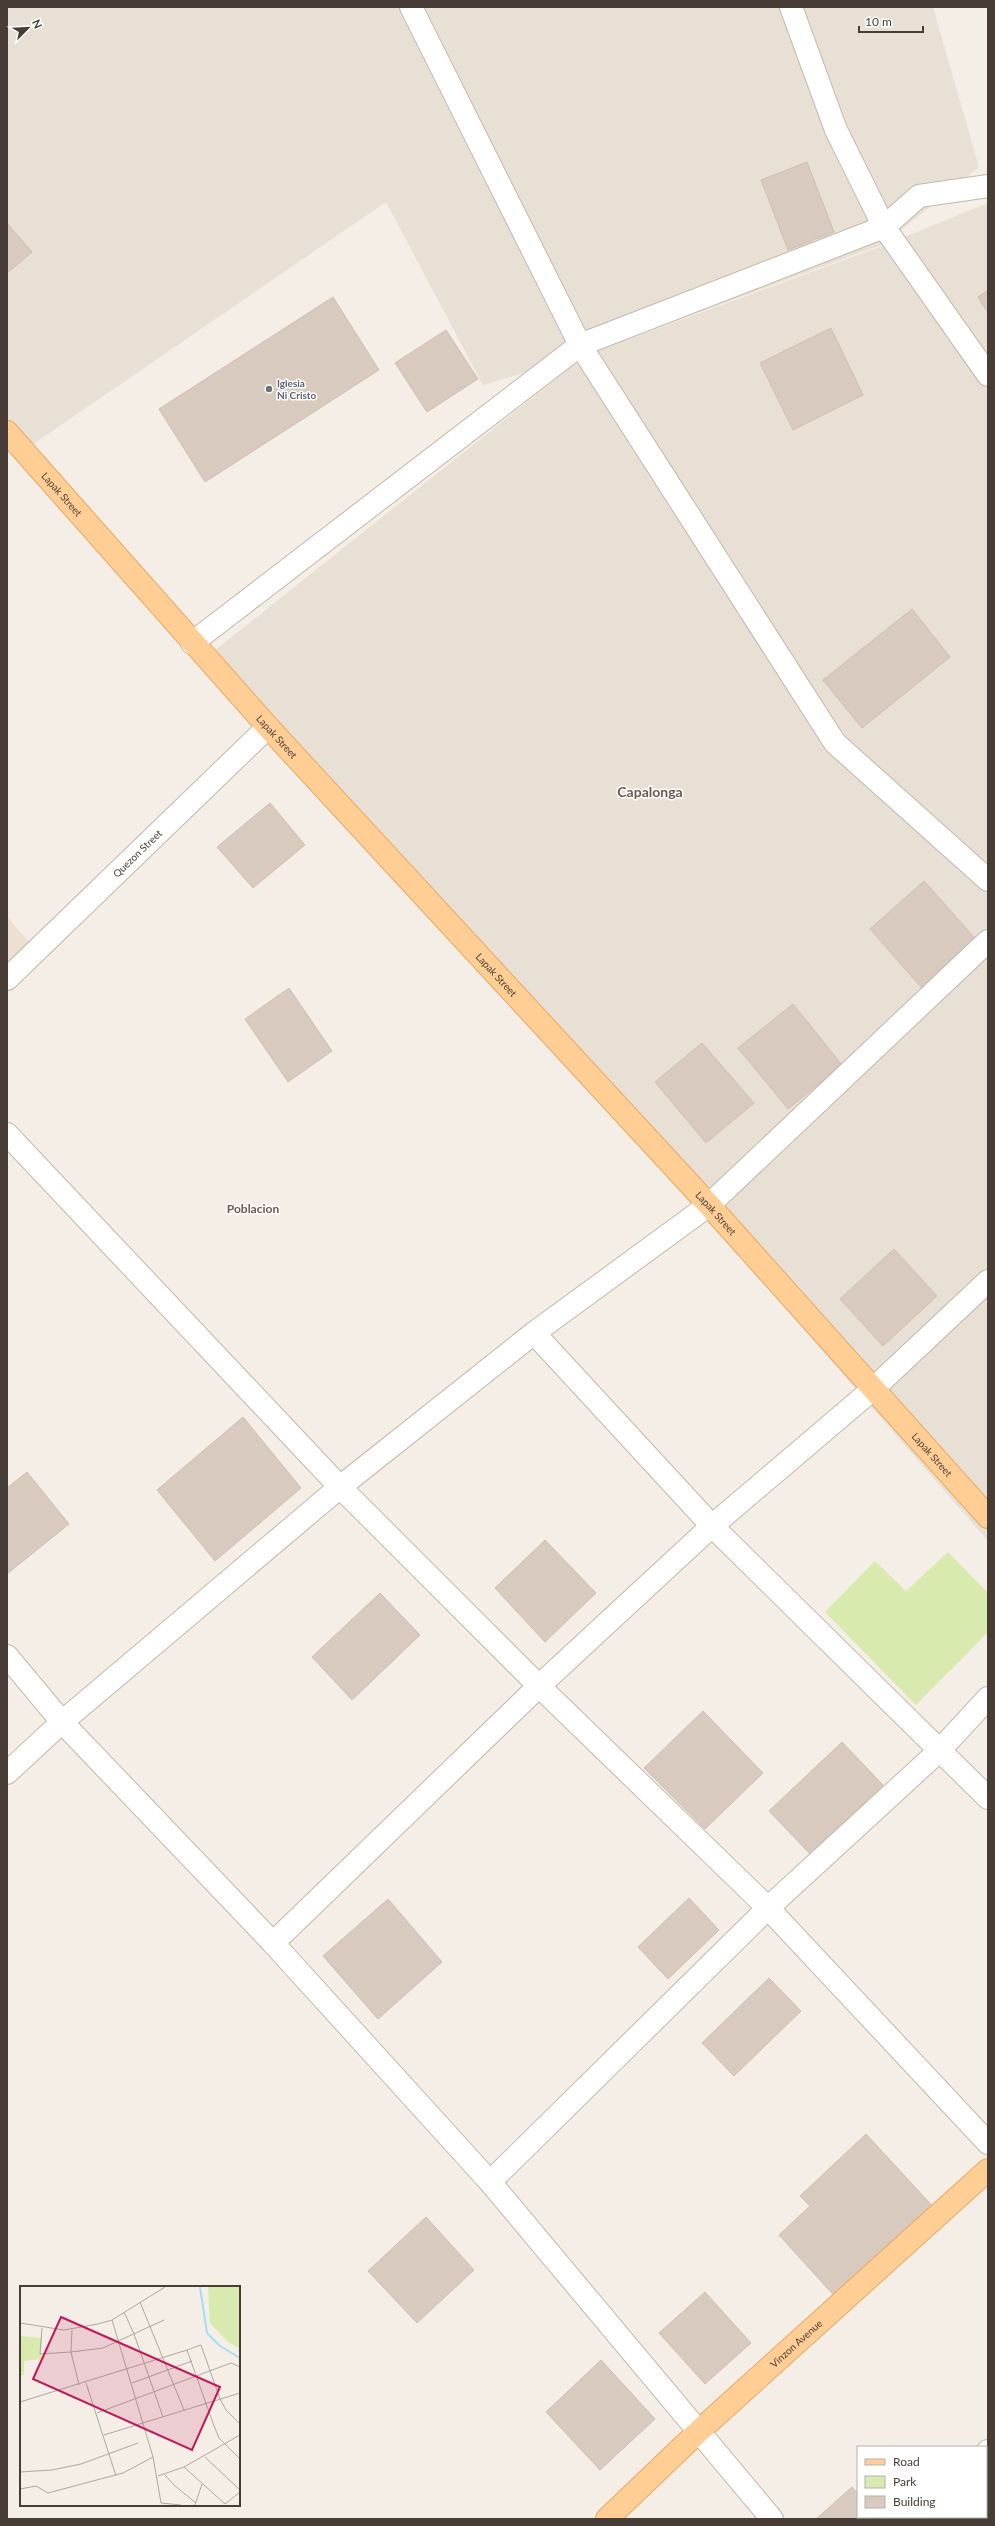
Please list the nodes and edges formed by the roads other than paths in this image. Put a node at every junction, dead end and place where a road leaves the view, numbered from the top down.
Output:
1 (411, 7) edge
2 (791, 7) edge
3 (988, 186) edge
4 (884, 227) junction
5 (580, 345) junction
6 (988, 375) edge
7 (7, 432) edge
8 (192, 643) junction
9 (268, 727) junction
10 (988, 880) edge
11 (988, 941) edge
12 (7, 979) edge
13 (7, 1134) edge
14 (709, 1205) junction
15 (988, 1281) edge
16 (534, 1333) junction
17 (873, 1389) junction
18 (340, 1487) junction
19 (988, 1517) edge
20 (712, 1526) junction
21 (7, 1656) edge
22 (539, 1686) junction
23 (988, 1698) edge
24 (62, 1722) junction
25 (940, 1750) junction
26 (7, 1773) edge
27 (988, 1798) edge
28 (768, 1908) junction
29 (273, 1943) junction
30 (988, 2143) edge
31 (988, 2170) edge
32 (490, 2182) junction
33 (698, 2432) junction
34 (607, 2519) edge
35 (772, 2519) edge

1 - 5 street
2 - 4 street
3 - 4 street
4 - 5 street
4 - 6 street
5 - 8 street
5 - 10 street
7 - 8 main road, Lapak Street
8 - 9 main road, Lapak Street
9 - 12 street, Quezon Street
9 - 14 main road, Lapak Street
11 - 14 street
13 - 18 street
14 - 16 street
14 - 17 main road, Lapak Street
15 - 17 street
16 - 18 street
16 - 20 street
17 - 19 main road, Lapak Street
17 - 20 street
18 - 22 street
18 - 24 street
20 - 22 street
20 - 25 street
21 - 24 street
22 - 28 street
22 - 29 street
23 - 25 street
24 - 26 street
24 - 29 street
25 - 27 street
25 - 28 street
28 - 30 street
28 - 32 street
29 - 32 street
31 - 33 main road, Vinzon Avenue
32 - 33 street
33 - 34 main road, Vinzon Avenue
33 - 35 street

